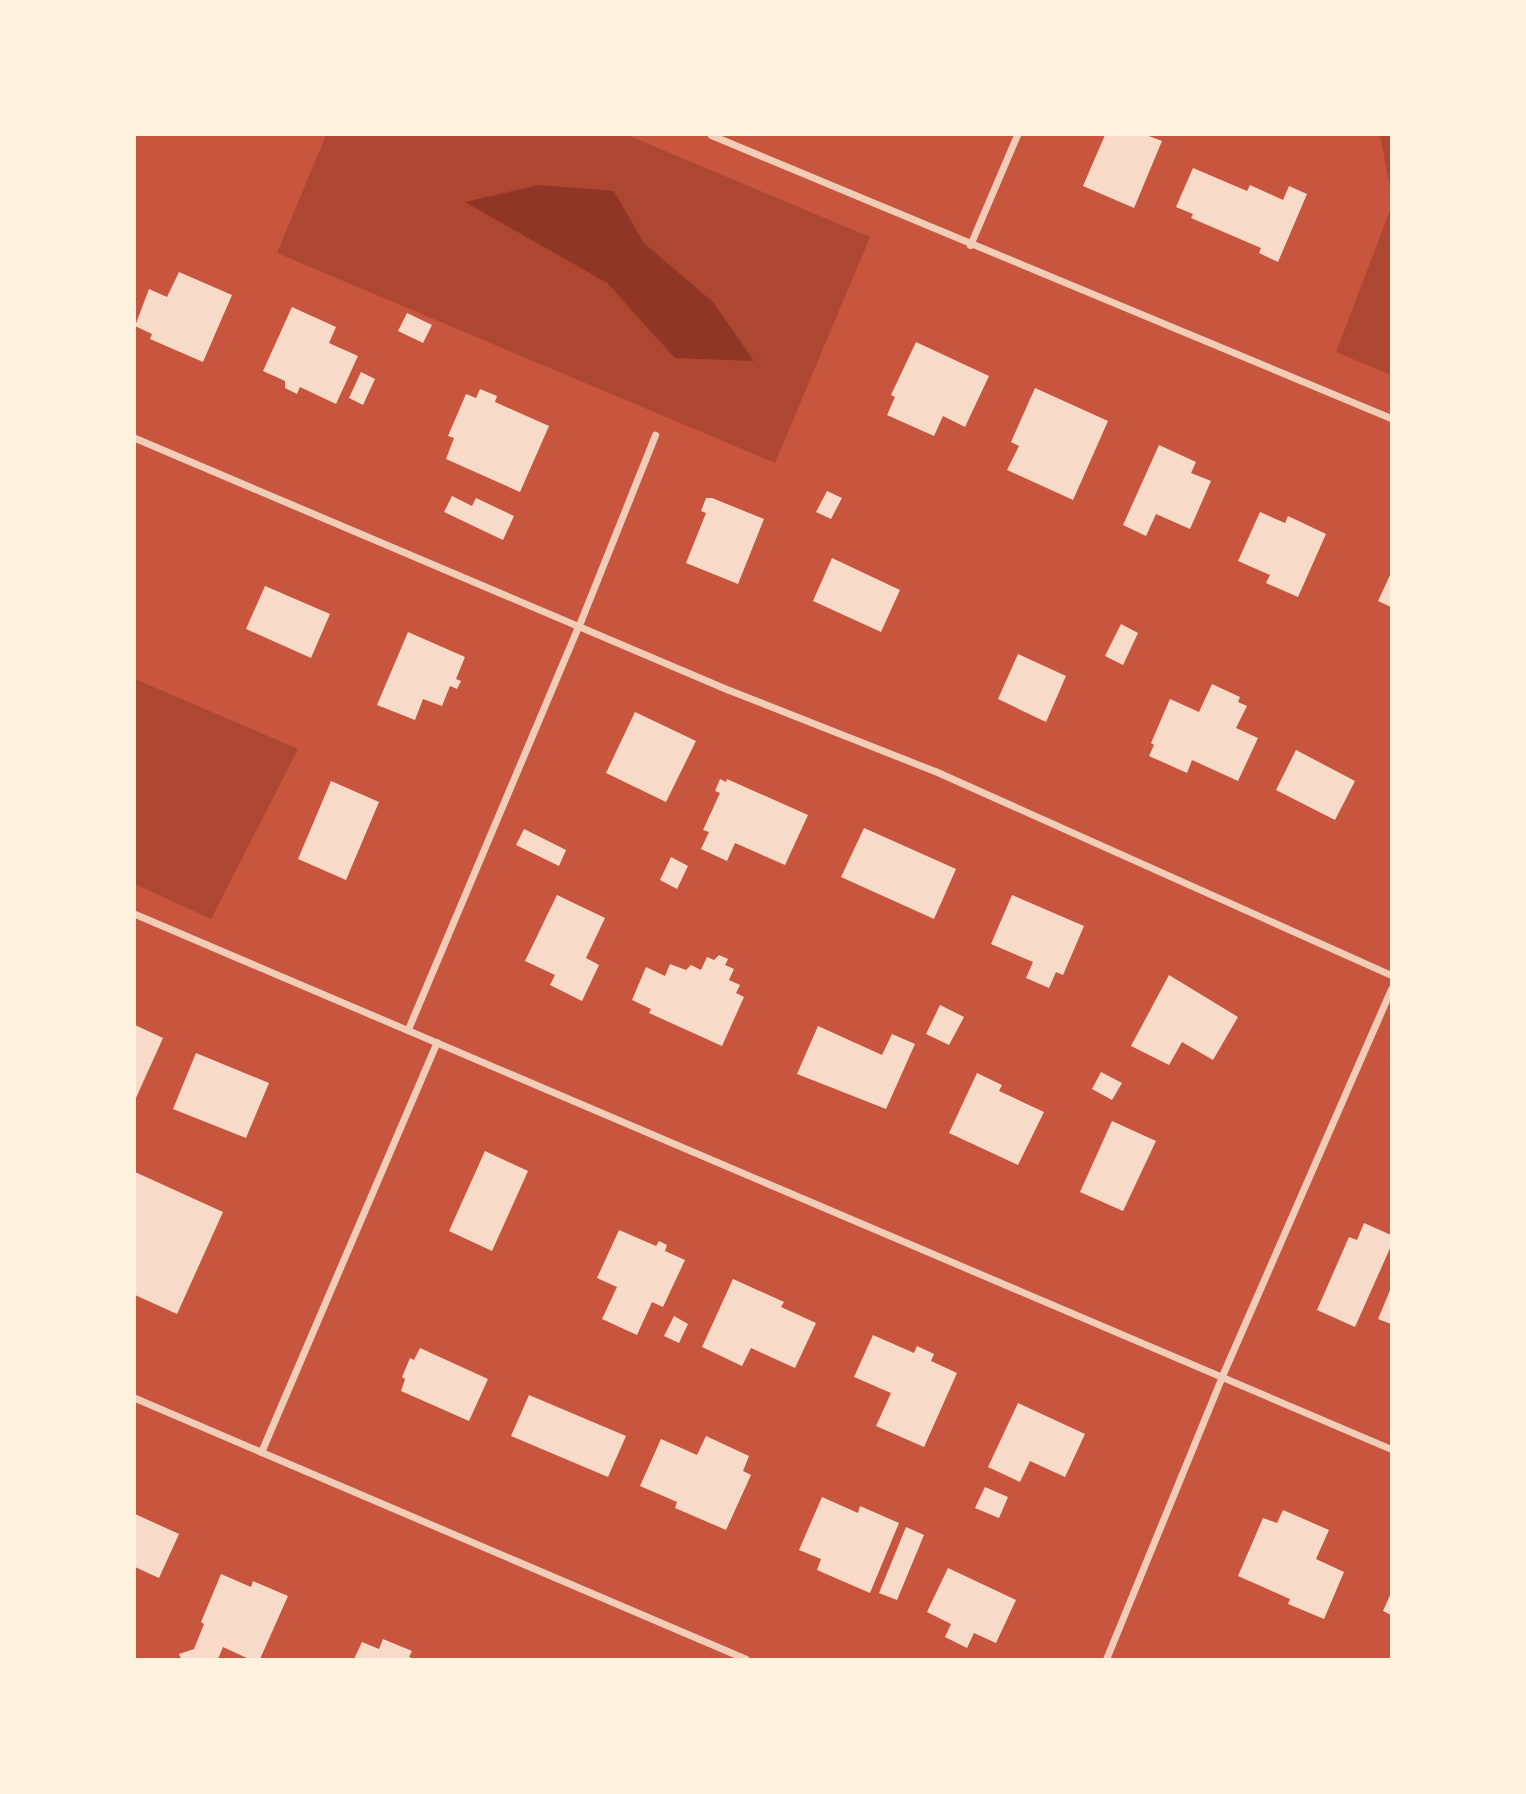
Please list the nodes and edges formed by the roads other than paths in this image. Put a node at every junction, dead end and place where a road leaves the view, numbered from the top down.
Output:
1 (711, 135) edge
2 (1017, 135) edge
3 (970, 245) junction
4 (1391, 418) edge
5 (655, 435) dead end
6 (135, 438) edge
7 (579, 625) junction
8 (135, 914) edge
9 (1391, 975) edge
10 (1391, 988) edge
11 (408, 1029) junction
12 (437, 1042) junction
13 (1221, 1378) junction
14 (135, 1398) edge
15 (1391, 1449) edge
16 (261, 1452) junction
17 (746, 1659) edge
18 (1106, 1659) edge

1 - 3 street
2 - 3 street
3 - 4 street
5 - 7 street
6 - 7 street
7 - 9 street
7 - 11 street
8 - 11 street
10 - 13 street
11 - 12 street
12 - 13 street
12 - 16 street
13 - 15 street
13 - 18 street
14 - 16 street
16 - 17 street

